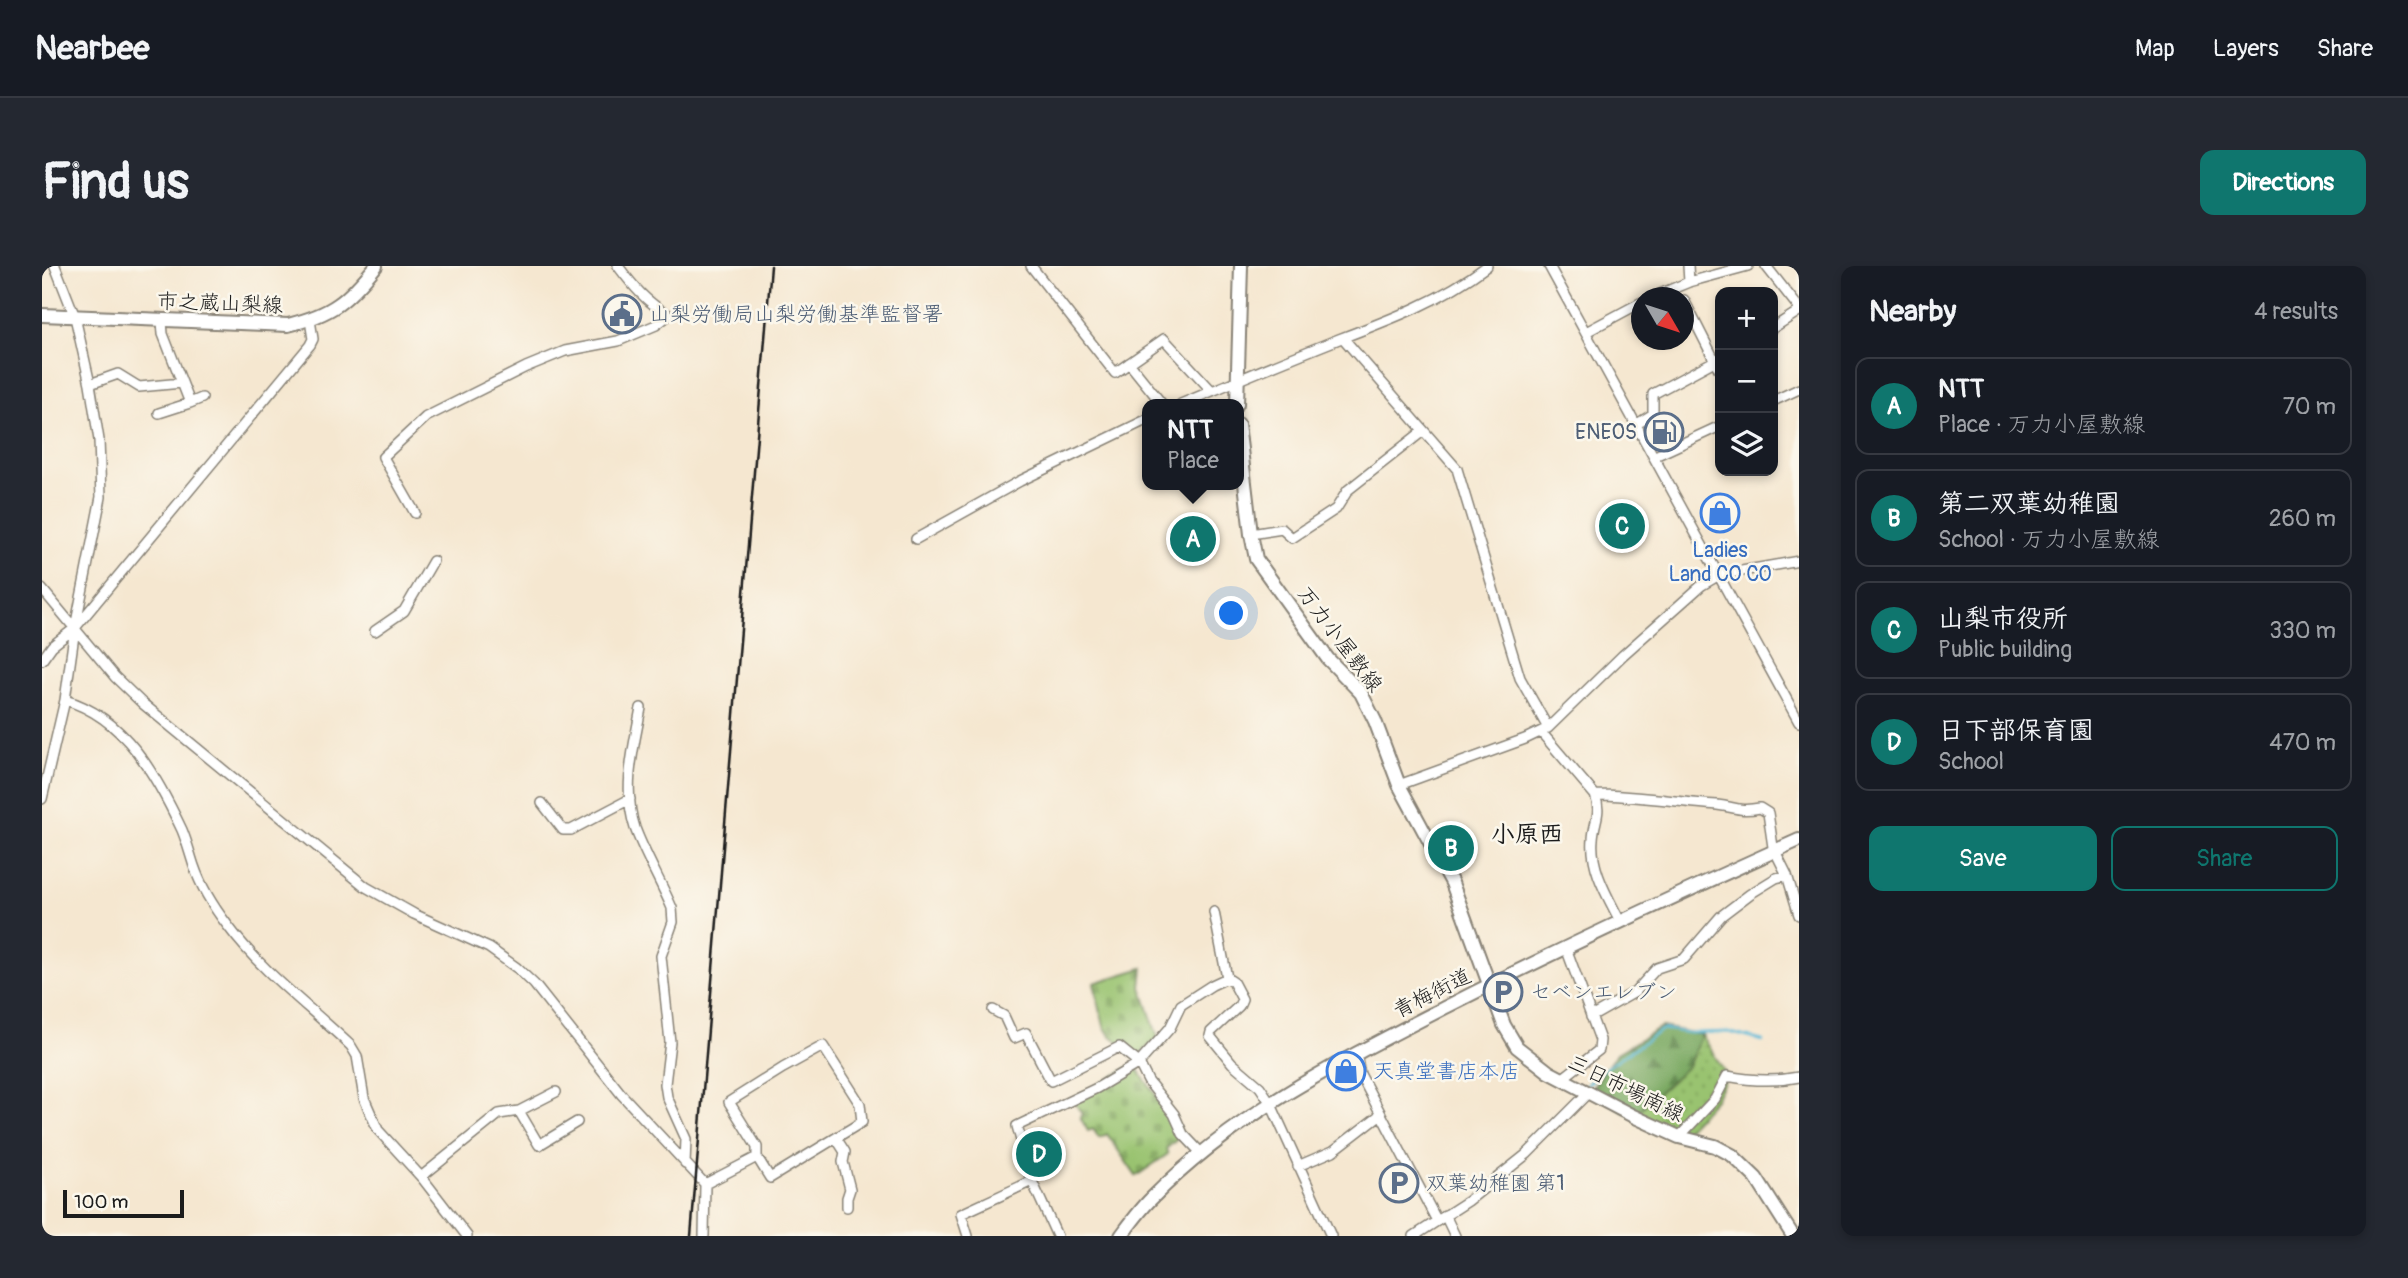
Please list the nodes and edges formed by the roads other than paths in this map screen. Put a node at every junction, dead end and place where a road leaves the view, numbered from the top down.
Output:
1 (55, 266) edge
2 (618, 266) edge
3 (1031, 266) edge
4 (1241, 266) edge
5 (1487, 266) edge
6 (1549, 266) edge
7 (1688, 266) edge
8 (1748, 266) edge
9 (1766, 266) edge
10 (379, 268) edge
11 (1689, 282) junction
12 (1677, 285) joint
13 (1673, 287) edge
14 (1631, 308) edge
15 (1799, 309) edge
16 (42, 315) edge
17 (75, 317) junction
18 (1694, 318) edge
19 (310, 320) junction
20 (162, 321) junction
21 (1778, 324) edge
22 (1586, 332) junction
23 (1343, 338) junction
24 (1715, 355) edge
25 (1715, 360) edge
26 (1129, 363) junction
27 (1238, 380) junction
28 (182, 383) junction
29 (90, 384) junction
30 (1799, 389) edge
31 (1212, 391) junction
32 (202, 398) dead end
33 (1159, 399) edge
34 (1193, 399) edge
35 (1237, 399) edge
36 (1778, 399) edge
37 (190, 403) junction
38 (159, 413) dead end
39 (1142, 421) edge
40 (1637, 424) junction
41 (1715, 428) edge
42 (1423, 431) junction
43 (1655, 456) junction
44 (1244, 475) edge
45 (415, 513) dead end
46 (1251, 534) junction
47 (916, 539) dead end
48 (433, 561) dead end
49 (1799, 561) edge
50 (1719, 575) junction
51 (42, 589) edge
52 (75, 628) junction
53 (375, 631) dead end
54 (42, 660) edge
55 (65, 700) junction
56 (641, 708) dead end
57 (1799, 722) edge
58 (1544, 730) junction
59 (1399, 785) junction
60 (1595, 795) junction
61 (42, 799) edge
62 (630, 799) junction
63 (542, 803) dead end
64 (1799, 841) edge
65 (1775, 851) junction
66 (1787, 875) junction
67 (1213, 912) dead end
68 (1799, 915) edge
69 (1621, 923) junction
70 (1566, 948) junction
71 (1227, 978) junction
72 (1489, 985) junction
73 (993, 1010) dead end
74 (1591, 1017) junction
75 (1356, 1053) junction
76 (1139, 1063) junction
77 (1799, 1077) edge
78 (1563, 1078) junction
79 (1589, 1091) junction
80 (556, 1092) dead end
81 (1270, 1102) junction
82 (519, 1111) junction
83 (1381, 1115) junction
84 (577, 1122) dead end
85 (1679, 1137) junction
86 (836, 1138) junction
87 (1202, 1154) junction
88 (757, 1157) junction
89 (685, 1164) junction
90 (1298, 1166) junction
91 (421, 1177) junction
92 (1032, 1181) junction
93 (705, 1184) junction
94 (847, 1206) dead end
95 (1441, 1218) junction
96 (467, 1236) edge
97 (704, 1236) edge
98 (968, 1236) edge
99 (1057, 1236) edge
100 (1121, 1236) edge
101 (1331, 1236) edge
102 (1414, 1236) edge
103 (1455, 1236) edge
104 (1793, 1236) edge

1 - 17 street
2 - 45 street
3 - 26 street
4 - 27 main road
5 - 23 street
6 - 22 street
7 - 11 street
8 - 11 street
9 - 15 street
10 - 19 main road, 市之蔵山梨線
11 - 12 street
12 - 13 street
14 - 22 street
15 - 21 street
16 - 17 main road, 市之蔵山梨線
17 - 20 main road, 市之蔵山梨線
17 - 29 street
18 - 24 street
19 - 20 main road, 市之蔵山梨線
19 - 52 street
20 - 28 street
22 - 40 street
23 - 27 street
23 - 42 street
25 - 40 street
26 - 31 street
26 - 33 street
27 - 31 street
27 - 35 main road
28 - 29 street
28 - 37 street
29 - 52 street
30 - 36 street
31 - 34 street
32 - 37 street
37 - 38 street
39 - 47 street
40 - 43 street
41 - 43 street
42 - 46 street
42 - 58 street
43 - 50 street
44 - 46 main road, 万力小屋敷線
46 - 59 main road, 万力小屋敷線
48 - 53 street
49 - 50 street
50 - 57 street
50 - 58 street
51 - 52 street
52 - 54 street
52 - 55 street
52 - 89 street
55 - 61 street
55 - 91 street
56 - 62 street
58 - 59 street
58 - 60 street
59 - 72 main road, 万力小屋敷線
60 - 65 street
60 - 69 street
62 - 63 street
62 - 89 street
64 - 65 main road, 青梅街道
65 - 66 street
65 - 69 main road, 青梅街道
66 - 68 street
66 - 74 street
67 - 71 street
69 - 70 main road, 青梅街道
70 - 72 main road, 青梅街道
70 - 74 street
71 - 76 street
71 - 81 street
72 - 75 main road, 青梅街道
72 - 78 main road, 三日市場南線
73 - 76 street
74 - 78 street
75 - 81 main road, 青梅街道
75 - 83 street
76 - 87 street
76 - 92 street
77 - 85 street
78 - 79 main road, 三日市場南線
79 - 85 main road, 三日市場南線
79 - 95 street
80 - 82 street
81 - 87 main road, 青梅街道
81 - 90 street
82 - 84 street
82 - 91 street
83 - 90 street
83 - 95 street
85 - 104 main road, 三日市場南線
86 - 88 street
86 - 88 street
86 - 94 street
87 - 100 main road, 青梅街道
88 - 93 street
89 - 93 street
90 - 101 street
91 - 96 street
92 - 98 street
92 - 99 street
93 - 97 street
95 - 102 street
95 - 103 street

